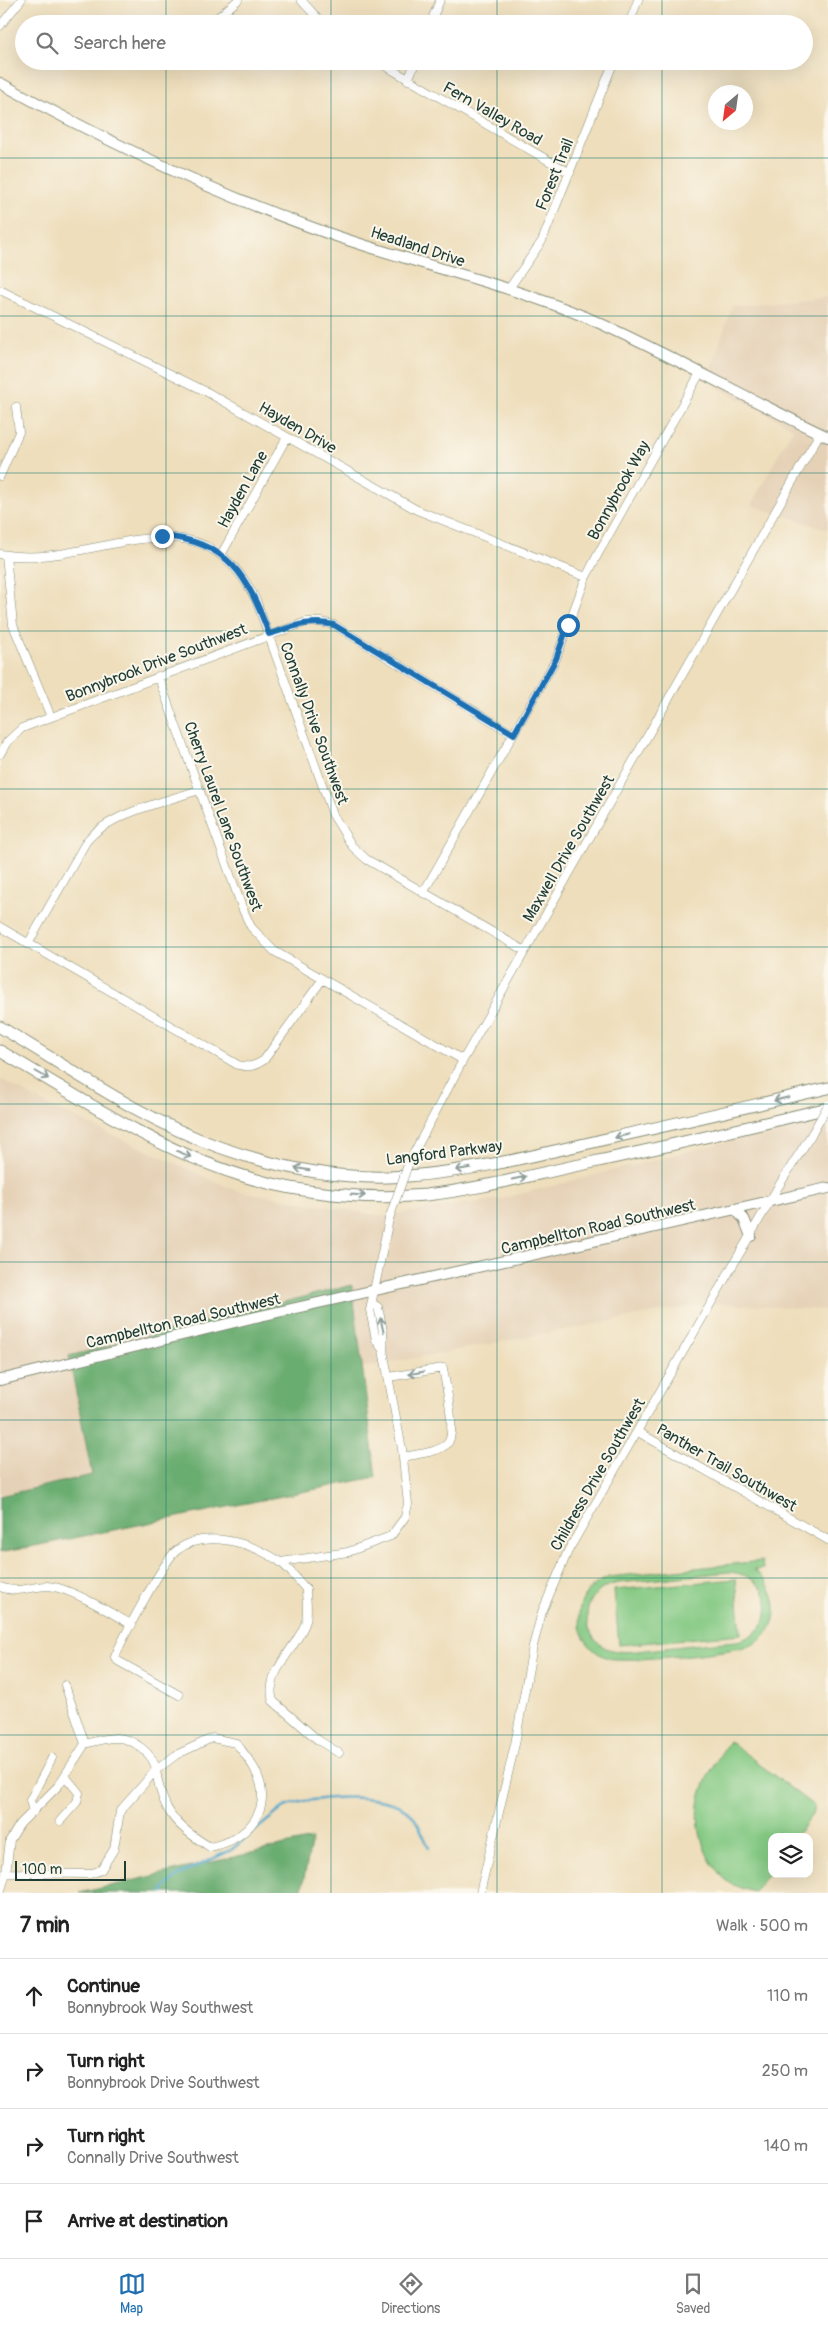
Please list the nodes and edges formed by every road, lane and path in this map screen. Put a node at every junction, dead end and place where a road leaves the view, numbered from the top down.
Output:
1 (20, 0) edge
2 (238, 0) edge
3 (301, 0) edge
4 (440, 0) edge
5 (638, 0) edge
6 (221, 15) edge
7 (315, 15) edge
8 (434, 15) edge
9 (632, 15) edge
10 (0, 26) edge
11 (392, 70) edge
12 (412, 70) edge
13 (610, 70) edge
14 (408, 80) junction
15 (0, 83) edge
16 (570, 173) junction
17 (0, 290) edge
18 (508, 290) junction
19 (700, 373) junction
20 (16, 407) dead end
21 (824, 435) edge
22 (287, 437) junction
23 (0, 476) edge
24 (3, 555) edge
25 (221, 555) junction
26 (586, 577) junction
27 (269, 634) junction
28 (158, 676) junction
29 (51, 717) junction
30 (514, 734) junction
31 (0, 754) edge
32 (199, 790) junction
33 (423, 893) junction
34 (0, 927) edge
35 (28, 944) junction
36 (525, 952) junction
37 (322, 980) junction
38 (0, 1027) edge
39 (0, 1051) edge
40 (463, 1060) junction
41 (828, 1088) edge
42 (828, 1106) edge
43 (828, 1188) edge
44 (770, 1202) junction
45 (736, 1210) junction
46 (751, 1236) junction
47 (374, 1291) junction
48 (389, 1377) junction
49 (0, 1380) edge
50 (638, 1432) junction
51 (403, 1457) junction
52 (828, 1540) edge
53 (281, 1562) junction
54 (0, 1587) edge
55 (132, 1626) junction
56 (65, 1684) dead end
57 (179, 1695) dead end
58 (85, 1744) junction
59 (339, 1753) dead end
60 (52, 1758) dead end
61 (156, 1770) junction
62 (65, 1776) junction
63 (33, 1812) junction
64 (60, 1821) dead end
65 (3, 1856) edge
66 (6, 1873) junction
67 (0, 1893) edge
68 (480, 1893) edge

1 - 10 street
2 - 6 street
3 - 7 street
4 - 8 street
5 - 9 street
11 - 14 street, Fern Valley Road
12 - 14 street
13 - 16 street, Forest Trail
14 - 16 street, Fern Valley Road
15 - 18 main road, Headland Drive
16 - 18 street, Forest Trail
17 - 22 street, Hayden Drive
18 - 19 main road, Headland Drive
19 - 21 main road, Headland Drive
19 - 26 street, Bonnybrook Way
20 - 23 street
21 - 36 street, Maxwell Drive Southwest
22 - 25 street, Hayden Lane
22 - 26 street, Hayden Drive
24 - 25 street, Connally Drive Southwest
24 - 29 street
25 - 27 street, Connally Drive Southwest
26 - 30 street, Bonnybrook Way
27 - 28 street, Bonnybrook Drive Southwest
27 - 30 street, Bonnybrook Drive Southwest
27 - 33 street, Connally Drive Southwest
28 - 29 street, Bonnybrook Drive Southwest
28 - 32 street, Cherry Laurel Lane Southwest
29 - 31 street, Bonnybrook Drive Southwest
30 - 33 street, Bonnybrook Way
32 - 35 street
32 - 37 street, Cherry Laurel Lane Southwest
33 - 36 street, Connally Drive Southwest
34 - 35 street
35 - 37 street
36 - 40 street, Maxwell Drive Southwest
37 - 40 street, Cherry Laurel Lane Southwest
41 -> 38 highway, Langford Parkway
39 -> 42 highway
40 - 47 street, Maxwell Drive Southwest, bridge
42 - 44 street, Childress Drive Southwest, bridge
43 - 44 main road, Campbellton Road Southwest
44 - 45 main road, Campbellton Road Southwest
44 - 46 street, Childress Drive Southwest
45 - 46 main road
45 - 47 main road, Campbellton Road Southwest
46 - 50 street, Childress Drive Southwest
47 - 48 street
47 - 49 main road, Campbellton Road Southwest
48 - 51 street
51 -> 48 street
50 - 52 street, Panther Trail Southwest
50 - 68 street, Childress Drive Southwest
51 - 53 street
53 - 55 street
53 - 59 street
54 - 55 street
55 - 57 street
56 - 58 street
58 - 61 street
58 - 62 street
60 - 63 street
61 - 61 street
61 - 66 street
62 - 63 street
62 - 64 street
63 - 65 street
65 - 66 street
66 - 67 street

